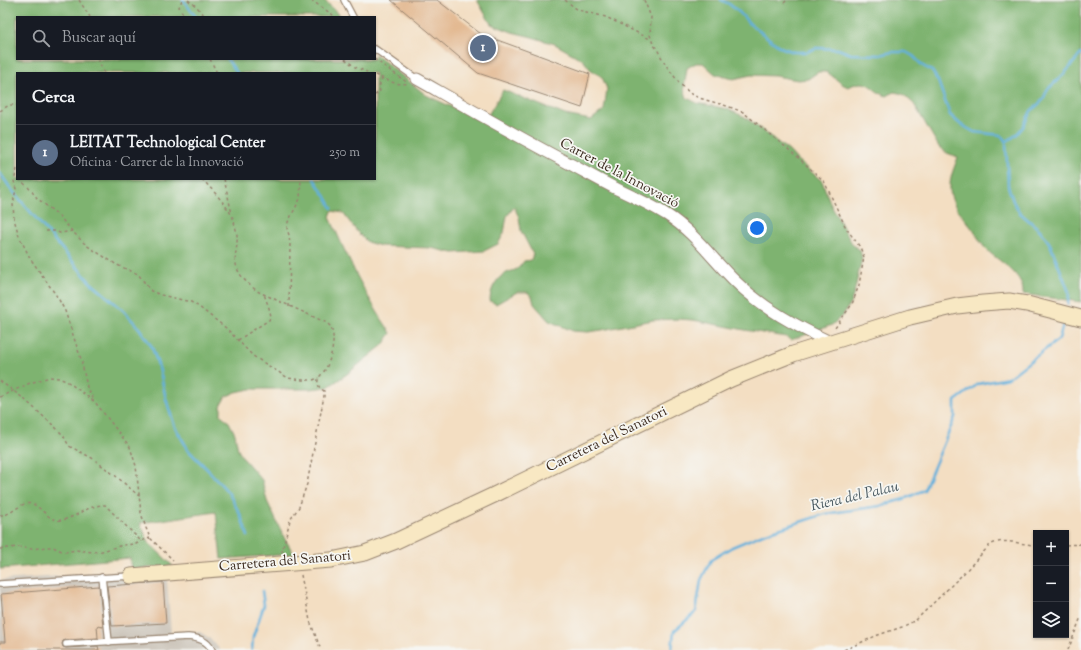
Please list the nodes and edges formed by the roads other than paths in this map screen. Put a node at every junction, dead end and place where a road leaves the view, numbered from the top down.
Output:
1 (344, 0) edge
2 (352, 16) edge
3 (376, 50) edge
4 (413, 81) joint
5 (1081, 318) edge
6 (831, 341) junction
7 (131, 576) joint
8 (102, 577) junction
9 (0, 584) edge
10 (108, 642) junction
11 (66, 644) dead end
12 (212, 650) edge

1 - 2 lane
3 - 4 lane
4 - 6 street, Carrer de la Innovació
5 - 6 street, Carretera del Sanatori
6 - 7 street, Carretera del Sanatori
7 - 8 lane
8 - 9 lane
8 - 10 lane
10 - 11 lane
10 - 12 lane

